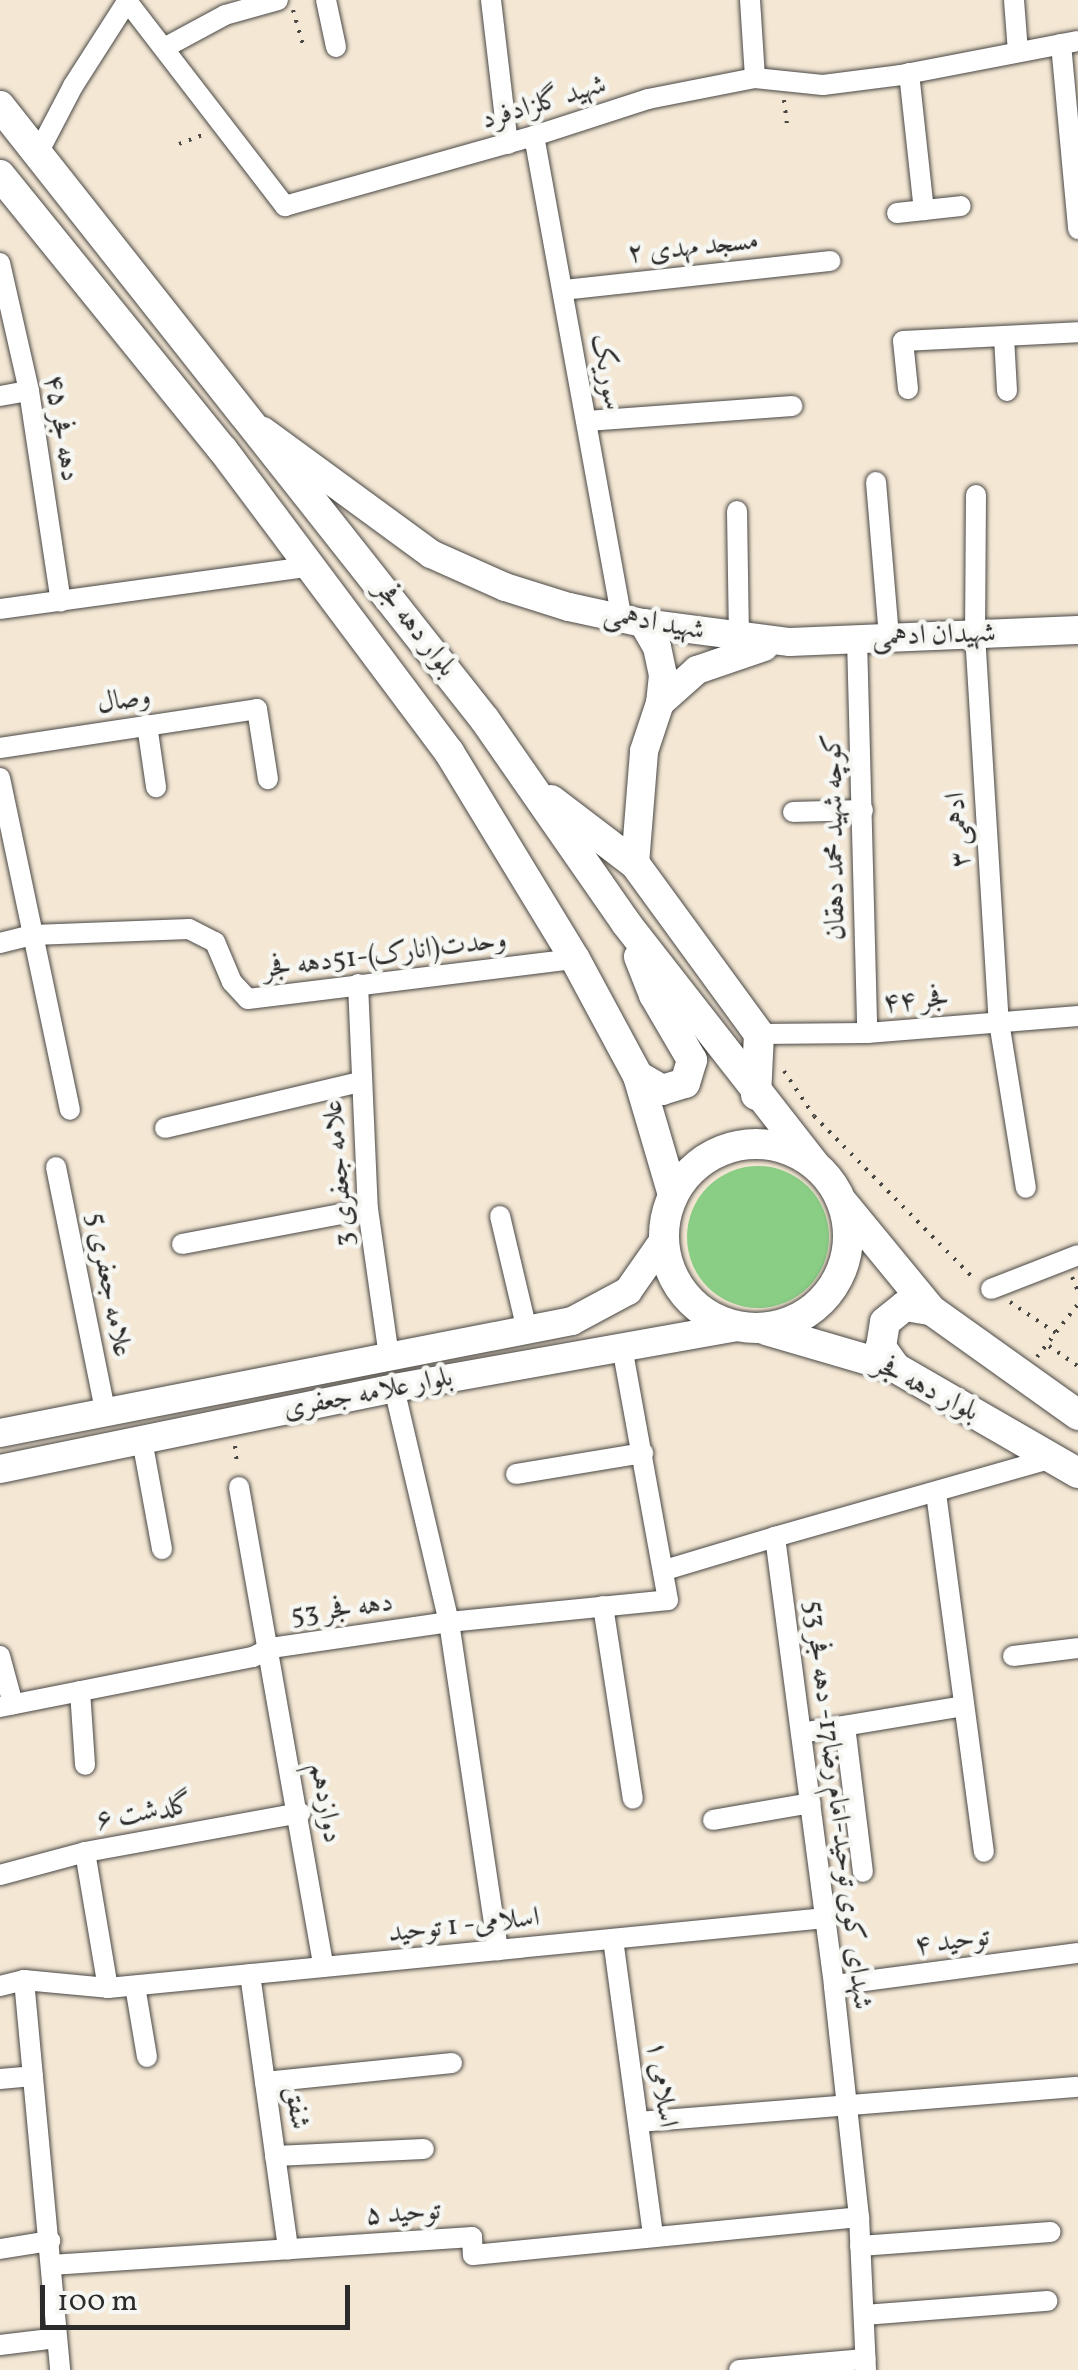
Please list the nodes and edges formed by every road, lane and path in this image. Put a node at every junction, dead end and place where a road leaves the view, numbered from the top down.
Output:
1 (278, 0) edge
2 (290, 0) edge
3 (326, 0) edge
4 (491, 0) edge
5 (750, 0) edge
6 (1014, 0) edge
7 (128, 1) edge
8 (1070, 42) edge
9 (303, 44) dead end
10 (336, 47) dead end
11 (164, 48) junction
12 (1018, 52) junction
13 (910, 73) junction
14 (755, 78) junction
15 (782, 81) junction
16 (0, 106) edge
17 (224, 127) junction
18 (788, 130) dead end
19 (534, 136) junction
20 (179, 144) dead end
21 (508, 144) junction
22 (38, 153) junction
23 (2, 187) edge
24 (961, 206) dead end
25 (924, 210) junction
26 (897, 213) dead end
27 (1078, 229) edge
28 (830, 261) dead end
29 (0, 264) edge
30 (563, 290) junction
31 (1078, 332) edge
32 (1004, 337) junction
33 (908, 388) dead end
34 (28, 391) junction
35 (1006, 391) dead end
36 (0, 396) edge
37 (792, 406) dead end
38 (586, 421) junction
39 (258, 426) junction
40 (876, 482) dead end
41 (976, 495) dead end
42 (738, 511) dead end
43 (308, 567) junction
44 (61, 602) junction
45 (0, 610) edge
46 (633, 620) junction
47 (1078, 630) edge
48 (974, 634) junction
49 (739, 637) junction
50 (890, 638) junction
51 (856, 639) junction
52 (790, 642) junction
53 (660, 703) junction
54 (147, 725) junction
55 (0, 748) edge
56 (0, 778) edge
57 (268, 779) dead end
58 (528, 783) junction
59 (156, 788) dead end
60 (863, 810) junction
61 (793, 812) dead end
62 (7, 854) edge
63 (634, 864) junction
64 (626, 924) junction
65 (33, 935) junction
66 (0, 943) edge
67 (575, 959) junction
68 (358, 984) junction
69 (1078, 1016) edge
70 (999, 1022) junction
71 (866, 1033) junction
72 (759, 1034) junction
73 (781, 1067) dead end
74 (638, 1076) junction
75 (360, 1082) junction
76 (756, 1095) junction
77 (70, 1110) dead end
78 (165, 1128) dead end
79 (814, 1164) junction
80 (56, 1168) dead end
81 (1026, 1188) dead end
82 (673, 1194) junction
83 (842, 1202) junction
84 (368, 1209) junction
85 (500, 1216) dead end
86 (663, 1241) junction
87 (182, 1244) dead end
88 (1078, 1255) edge
89 (991, 1290) junction
90 (931, 1310) junction
91 (751, 1328) junction
92 (527, 1330) junction
93 (1056, 1332) dead end
94 (1047, 1344) dead end
95 (622, 1346) junction
96 (389, 1356) junction
97 (1078, 1366) edge
98 (896, 1368) junction
99 (394, 1388) junction
100 (136, 1407) junction
101 (106, 1414) junction
102 (1078, 1414) edge
103 (232, 1421) junction
104 (0, 1434) edge
105 (142, 1440) junction
106 (643, 1453) junction
107 (1067, 1465) edge
108 (0, 1469) edge
109 (516, 1474) dead end
110 (239, 1487) joint
111 (936, 1493) junction
112 (775, 1537) junction
113 (162, 1550) dead end
114 (665, 1570) junction
115 (603, 1606) junction
116 (449, 1622) junction
117 (270, 1648) junction
118 (1078, 1648) edge
119 (0, 1656) edge
120 (1013, 1656) dead end
121 (80, 1690) junction
122 (7, 1705) edge
123 (964, 1706) junction
124 (846, 1726) junction
125 (801, 1733) junction
126 (85, 1765) dead end
127 (633, 1798) dead end
128 (810, 1803) junction
129 (300, 1813) junction
130 (712, 1820) dead end
131 (85, 1852) junction
132 (984, 1852) dead end
133 (863, 1872) dead end
134 (0, 1875) edge
135 (826, 1918) junction
136 (613, 1939) junction
137 (498, 1950) junction
138 (1078, 1954) edge
139 (324, 1967) junction
140 (250, 1974) junction
141 (24, 1980) junction
142 (834, 1985) junction
143 (0, 1986) edge
144 (135, 1986) junction
145 (108, 1988) junction
146 (147, 2057) dead end
147 (452, 2063) dead end
148 (33, 2076) junction
149 (0, 2079) edge
150 (265, 2082) junction
151 (1078, 2087) edge
152 (846, 2108) junction
153 (639, 2122) junction
154 (424, 2149) dead end
155 (275, 2156) junction
156 (859, 2217) junction
157 (1050, 2232) dead end
158 (653, 2236) junction
159 (50, 2241) junction
160 (860, 2246) junction
161 (0, 2249) edge
162 (288, 2249) junction
163 (51, 2265) junction
164 (1047, 2301) dead end
165 (864, 2314) junction
166 (56, 2338) junction
167 (0, 2345) edge
168 (866, 2365) edge
169 (60, 2370) edge
170 (739, 2370) edge

1 - 11 street
2 - 9 path
3 - 10 street
4 - 21 street
5 - 14 street
6 - 12 street
7 - 11 street, شهید گلزادفرد
7 - 22 street
8 - 12 street, شهید گلزادفرد
8 - 27 street
11 - 17 street, شهید گلزادفرد
12 - 13 street, شهید گلزادفرد
13 - 15 street, شهید گلزادفرد
13 - 25 street
14 - 15 street, شهید گلزادفرد
14 - 19 street, شهید گلزادفرد
15 - 18 path
16 - 22 main road, بلوار دهه فجر
17 - 20 path
17 - 21 street, شهید گلزادفرد
19 - 21 street, شهید گلزادفرد
19 - 30 street, سوریک
22 - 39 main road, بلوار دهه فجر
23 - 43 main road, بلوار دهه فجر
24 - 25 street
25 - 26 street
28 - 30 street, مسجد مهدی ۲
29 - 34 street, دهه فجر ۴۵
30 - 38 street, سوریک
31 - 32 street
32 - 33 street
32 - 35 street
34 - 36 street
34 - 44 street, دهه فجر ۴۵
37 - 38 street
38 - 46 street, سوریک
39 - 46 main road, شهید ادهمی
39 - 58 main road, بلوار دهه فجر
40 - 50 street
41 - 48 street, ادهمی ۳
42 - 49 street
43 - 44 street
43 - 67 main road, بلوار دهه فجر
44 - 45 street
46 - 49 main road, شهید ادهمی
46 - 53 main road
47 - 48 main road, شهیدان ادهمی
48 - 50 main road, شهیدان ادهمی
48 - 70 street, ادهمی ۳
49 - 52 main road, شهید ادهمی
50 - 51 main road, شهیدان ادهمی
51 - 52 main road, شهیدان ادهمی
51 - 60 street, کوچه شهید محمد دهقان
52 - 53 main road, شهید ادهمی
53 - 63 main road, شهید ادهمی
54 - 55 street, وصال
54 - 57 street, وصال
54 - 59 street
56 - 62 street
58 - 63 main road
58 - 64 main road, بلوار دهه فجر
60 - 61 street
60 - 71 street, کوچه شهید محمد دهقان
62 - 65 street
63 - 72 main road
64 - 74 main road
64 - 76 main road, بلوار دهه فجر
65 - 66 street, وحدت(انارک)-51دهه فجر
65 - 68 street, وحدت(انارک)-51دهه فجر
65 - 77 street
67 - 68 street, وحدت(انارک)-51دهه فجر
67 - 74 main road, بلوار دهه فجر
68 - 75 street, علامه جعفری 3
69 - 70 street, فجر ۴۴
70 - 71 street, فجر ۴۴
70 - 81 street, ادهمی ۳
71 - 72 street, فجر ۴۴
72 - 76 main road
73 - 89 path
74 - 82 main road, بلوار دهه فجر
75 - 78 street
75 - 84 street, علامه جعفری 3
76 - 79 main road, بلوار دهه فجر
79 - 82 main road
79 - 83 main road
80 - 101 street, علامه جعفری 5
82 - 86 main road
83 - 90 main road
83 - 91 main road
84 - 87 street
84 - 96 street, علامه جعفری 3
85 - 92 street
86 - 91 main road
86 - 92 main road, بلوار علامه جعفری
88 - 89 street
89 - 93 path
90 - 98 main road
90 - 102 main road
91 - 95 main road, بلوار علامه جعفری
91 - 98 main road, بلوار دهه فجر
92 - 96 main road, بلوار علامه جعفری
94 - 97 path
95 - 99 main road, بلوار علامه جعفری
95 - 106 street
96 - 100 main road, بلوار علامه جعفری
98 - 107 main road, بلوار دهه فجر
99 - 103 main road, بلوار علامه جعفری
99 - 116 street
100 - 101 main road, بلوار علامه جعفری
100 - 105 main road
101 - 104 main road, بلوار علامه جعفری
103 - 105 main road, بلوار علامه جعفری
103 - 110 path
105 - 108 main road, بلوار علامه جعفری
105 - 113 street
106 - 109 street
106 - 114 street
107 - 111 street
110 - 117 street, دوازدهم
111 - 112 street
111 - 123 street
112 - 114 street
112 - 125 street, شهدای کوی توحید-امام رضا17- دهه فجر 53
114 - 115 street, دهه فجر 53
115 - 116 street, دهه فجر 53
115 - 127 street
116 - 117 street, دهه فجر 53
116 - 137 street
117 - 121 street, دهه فجر 53
117 - 129 street, دوازدهم
118 - 120 street
119 - 122 street
121 - 122 street, دهه فجر 53
121 - 126 street
123 - 124 street
123 - 132 street
124 - 125 street
124 - 133 street
125 - 128 street, شهدای کوی توحید-امام رضا17- دهه فجر 53
128 - 130 street
128 - 135 street, شهدای کوی توحید-امام رضا17- دهه فجر 53
129 - 131 street, گلدشت ۶
129 - 139 street, دوازدهم
131 - 134 street, گلدشت ۶
131 - 145 street
135 - 136 street, اسلامی- 1 توحید
135 - 142 street, شهدای کوی توحید-امام رضا17- دهه فجر 53
136 - 137 street, اسلامی- 1 توحید
136 - 153 street, اسلامی ۱
137 - 139 street, اسلامی- 1 توحید
138 - 142 street, توحید ۴
139 - 140 street, اسلامی- 1 توحید
140 - 144 street, اسلامی- 1 توحید
140 - 150 street, شفق
141 - 143 street, اسلامی- 1 توحید
141 - 145 street, اسلامی- 1 توحید
141 - 148 street
142 - 152 street, شهدای کوی توحید-امام رضا17- دهه فجر 53
144 - 145 street, اسلامی- 1 توحید
144 - 146 street
147 - 150 street
148 - 149 street
148 - 159 street
150 - 155 street, شفق
151 - 152 street
152 - 153 street
152 - 156 street, شهدای کوی توحید-امام رضا17- دهه فجر 53
153 - 158 street, اسلامی ۱
154 - 155 street
155 - 162 street, شفق
156 - 158 street, توحید ۵
156 - 160 street, شهدای کوی توحید-امام رضا17- دهه فجر 53
157 - 160 street
158 - 162 street, توحید ۵
159 - 161 street
159 - 163 street
160 - 165 street, شهدای کوی توحید-امام رضا17- دهه فجر 53
162 - 163 street, توحید ۵
163 - 166 street
164 - 165 street
165 - 168 street, شهدای کوی توحید-امام رضا17- دهه فجر 53
166 - 167 street
166 - 169 street
168 - 170 street

